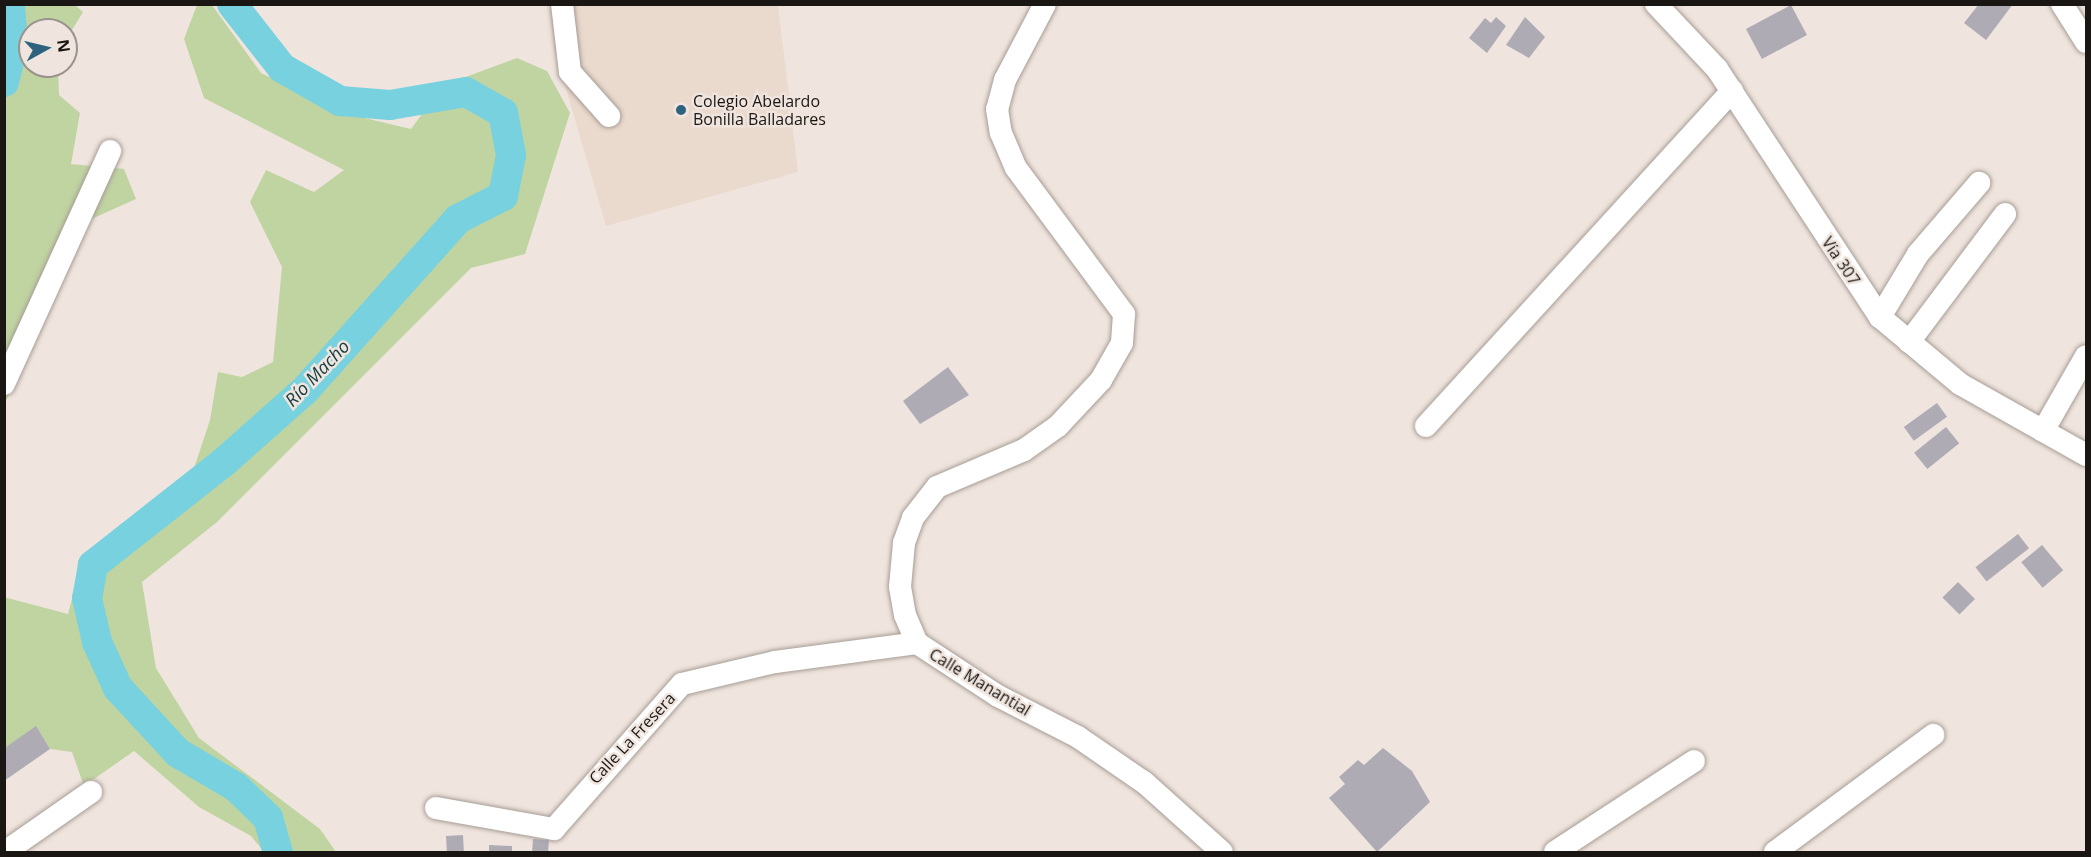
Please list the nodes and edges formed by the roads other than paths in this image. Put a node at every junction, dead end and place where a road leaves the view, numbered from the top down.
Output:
1 (562, 4) edge
2 (1045, 4) edge
3 (1656, 4) edge
4 (2062, 4) edge
5 (2086, 42) edge
6 (1732, 91) junction
7 (609, 116) dead end
8 (110, 151) dead end
9 (1979, 183) dead end
10 (2005, 213) dead end
11 (1880, 317) junction
12 (1909, 342) junction
13 (2086, 356) edge
14 (4, 384) edge
15 (1426, 426) dead end
16 (2043, 431) junction
17 (2086, 454) edge
18 (917, 643) junction
19 (1933, 735) dead end
20 (1694, 761) dead end
21 (92, 792) dead end
22 (436, 808) dead end
23 (4, 852) edge
24 (1222, 852) edge
25 (1555, 852) edge
26 (1774, 852) edge

1 - 7 street
2 - 18 street, Calle Manantial
3 - 6 street, Vía 307
4 - 5 street
6 - 11 street, Vía 307
6 - 15 street
8 - 14 street
9 - 11 street
10 - 12 street
11 - 12 street, Vía 307
12 - 16 street, Vía 307
13 - 16 street
16 - 17 street, Vía 307
18 - 22 street, Calle La Fresera
18 - 24 street, Calle Manantial
19 - 26 street
20 - 25 street
21 - 23 street

